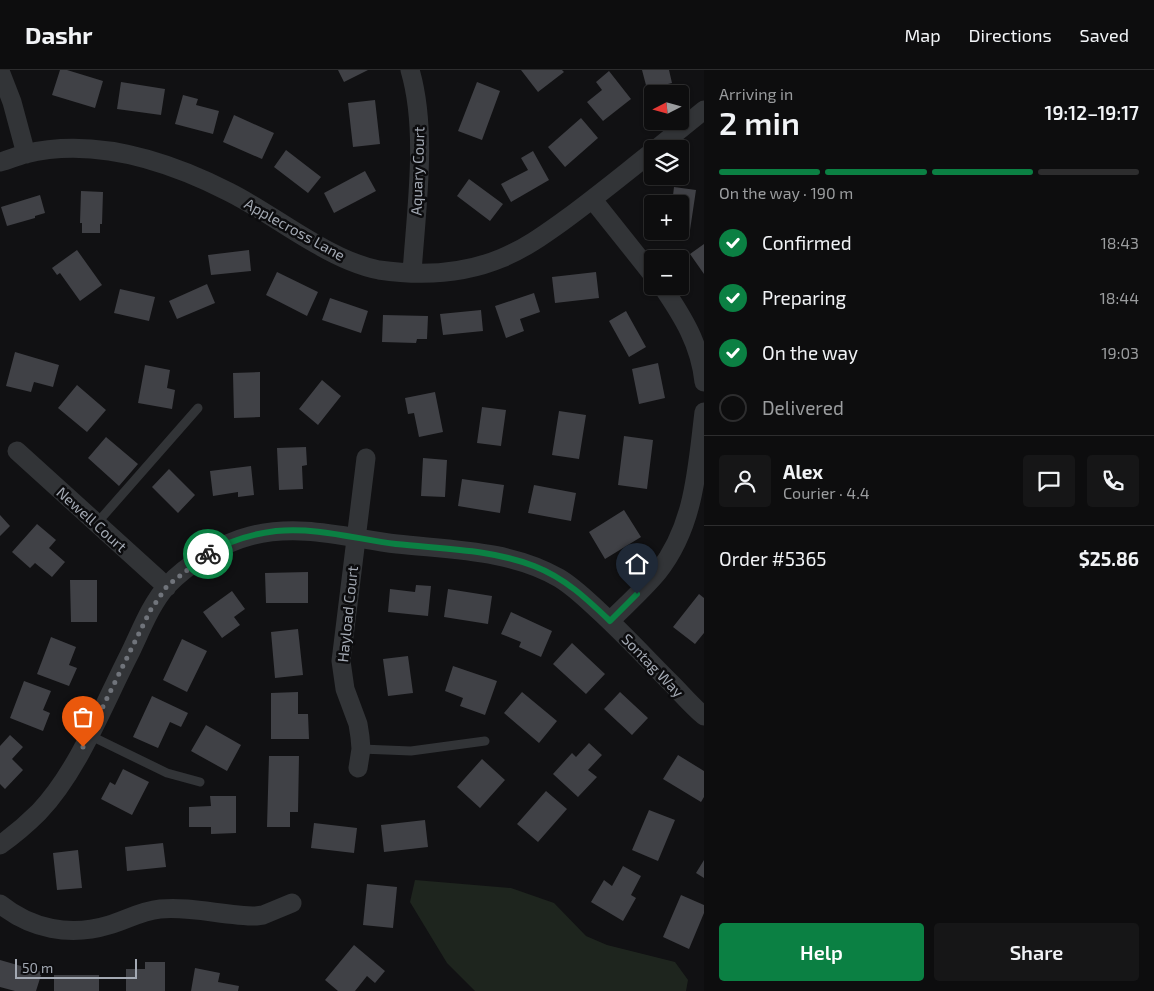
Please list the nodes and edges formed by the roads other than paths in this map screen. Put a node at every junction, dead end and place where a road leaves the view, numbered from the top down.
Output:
1 (410, 70) edge
2 (0, 71) edge
3 (704, 110) edge
4 (667, 140) edge
5 (26, 154) junction
6 (644, 159) edge
7 (0, 162) edge
8 (593, 200) junction
9 (644, 264) edge
10 (412, 273) junction
11 (668, 295) edge
12 (704, 382) edge
13 (198, 408) dead end
14 (704, 412) edge
15 (17, 451) dead end
16 (366, 458) dead end
17 (97, 523) junction
18 (356, 537) junction
19 (167, 586) junction
20 (610, 621) junction
21 (704, 716) edge
22 (89, 735) junction
23 (485, 741) dead end
24 (360, 759) joint
25 (200, 782) dead end
26 (0, 845) edge
27 (292, 903) dead end
28 (0, 904) edge

1 - 10 street, Aquary Court
2 - 5 street
3 - 4 street
5 - 7 street, Applecross Lane
5 - 10 street, Applecross Lane
6 - 8 street, Applecross Lane
8 - 9 street
8 - 10 street, Applecross Lane
11 - 12 street
13 - 17 lane
14 - 20 street
15 - 17 street, Newell Court
16 - 18 street, Hayload Court
17 - 19 street, Newell Court
18 - 19 street, Sontag Way
18 - 20 street, Sontag Way
18 - 24 street, Hayload Court
19 - 22 street, Sontag Way
20 - 21 street, Sontag Way
22 - 25 lane
22 - 26 street, Sontag Way
23 - 24 lane
27 - 28 street

